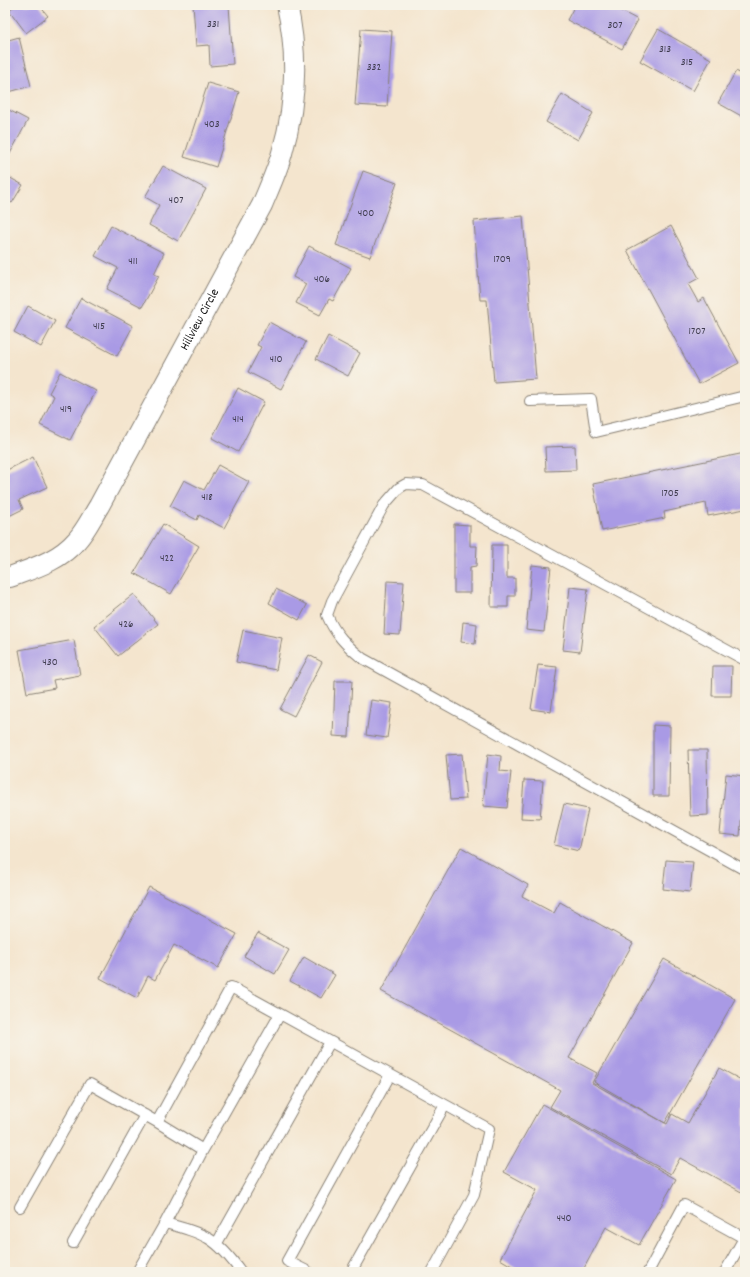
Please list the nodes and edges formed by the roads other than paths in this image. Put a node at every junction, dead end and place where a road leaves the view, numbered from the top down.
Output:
1 (287, 5) edge
2 (745, 396) edge
3 (530, 401) dead end
4 (5, 577) edge
5 (745, 660) edge
6 (745, 870) edge
7 (280, 1014) junction
8 (330, 1042) junction
9 (390, 1075) junction
10 (445, 1105) junction
11 (145, 1115) junction
12 (157, 1122) junction
13 (203, 1150) junction
14 (20, 1207) dead end
15 (165, 1223) junction
16 (73, 1243) dead end
17 (217, 1243) junction
18 (137, 1272) edge
19 (241, 1272) edge
20 (308, 1272) edge
21 (351, 1272) edge
22 (432, 1272) edge
23 (648, 1272) edge
24 (725, 1272) edge

1 - 4 street, Hillview Circle
2 - 3 lane
5 - 6 lane
7 - 8 lane
7 - 12 lane
7 - 13 lane
8 - 9 lane
8 - 17 lane
9 - 10 lane
9 - 20 lane
10 - 21 lane
10 - 22 lane
11 - 12 lane
11 - 14 lane
11 - 16 lane
12 - 13 lane
13 - 15 lane
15 - 17 lane
15 - 18 lane
17 - 19 lane
23 - 24 lane

